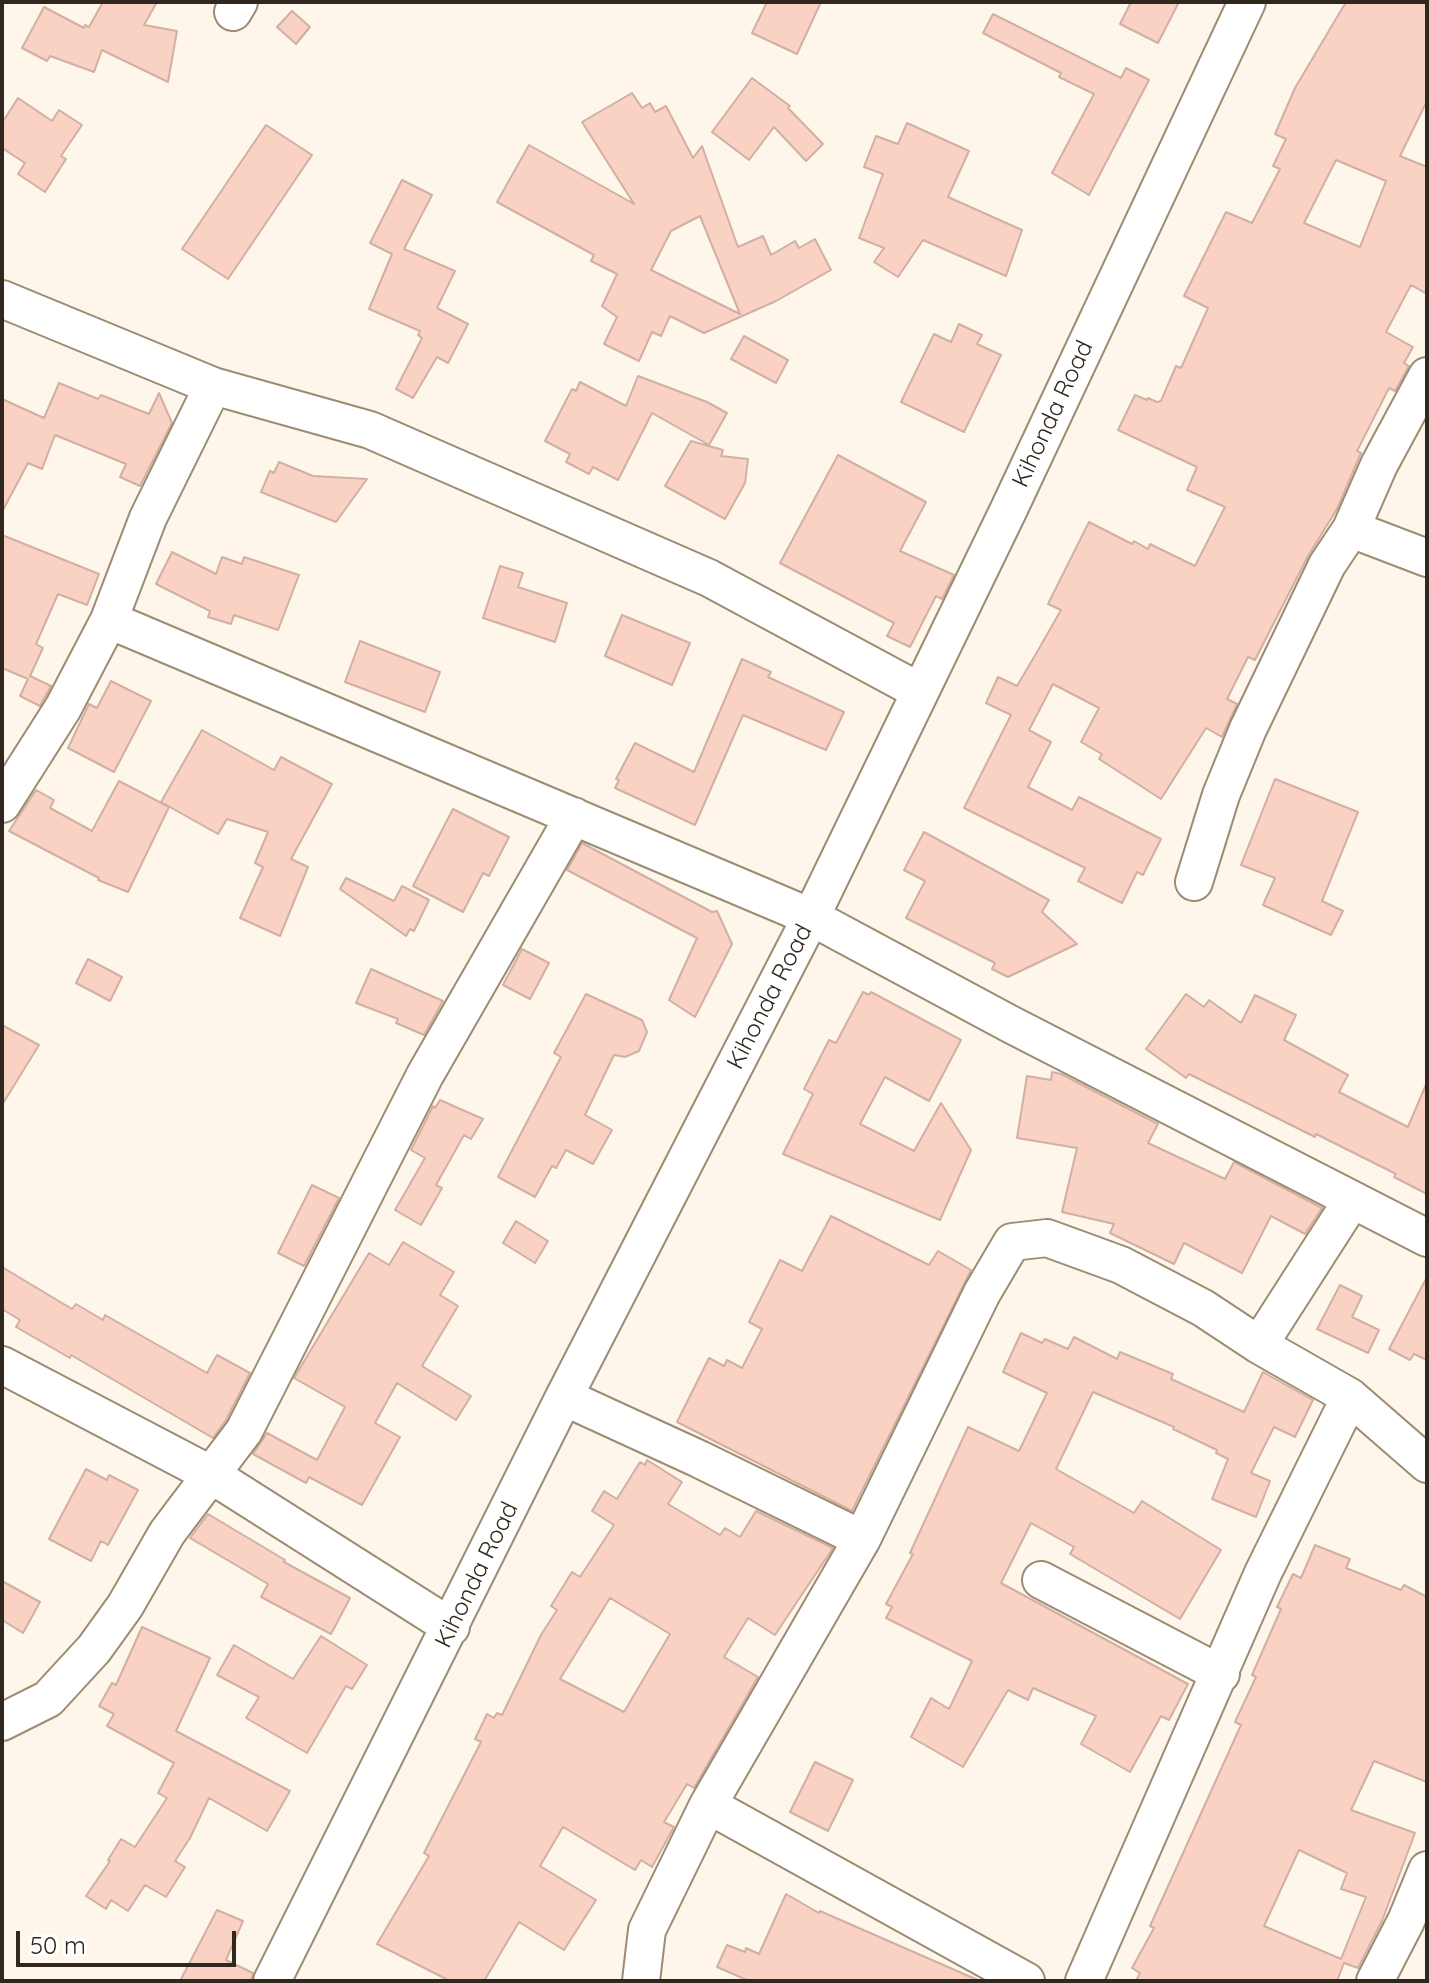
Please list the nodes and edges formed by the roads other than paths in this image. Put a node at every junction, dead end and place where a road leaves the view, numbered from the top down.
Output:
1 (1247, 2) edge
2 (2, 299) edge
3 (1427, 376) edge
4 (213, 386) junction
5 (1351, 529) junction
6 (1427, 558) edge
7 (109, 620) junction
8 (919, 691) junction
9 (2, 804) edge
10 (574, 816) junction
11 (1194, 882) dead end
12 (811, 917) junction
13 (1352, 1200) junction
14 (1427, 1238) edge
15 (1259, 1345) junction
16 (2, 1365) edge
17 (564, 1397) junction
18 (1350, 1397) junction
19 (1427, 1464) edge
20 (210, 1474) junction
21 (862, 1539) junction
22 (1041, 1580) dead end
23 (451, 1627) junction
24 (1221, 1674) junction
25 (2, 1722) edge
26 (708, 1805) junction
27 (1427, 1870) edge
28 (272, 1981) edge
29 (641, 1981) edge
30 (1026, 1981) edge
31 (1084, 1981) edge
32 (1375, 1981) edge

1 - 8 street, Kihonda Road
2 - 4 street
3 - 5 street
4 - 7 street
4 - 8 street
5 - 6 street
5 - 11 street
7 - 9 street
7 - 10 street
8 - 12 street, Kihonda Road
10 - 12 street
10 - 20 street
12 - 13 street
12 - 17 street, Kihonda Road
13 - 14 street
13 - 15 street
15 - 18 street
15 - 21 street
16 - 20 street
17 - 21 street
17 - 23 street, Kihonda Road
18 - 19 street
18 - 24 street
20 - 23 street
20 - 25 street
21 - 26 street
22 - 24 street
23 - 28 street, Kihonda Road
24 - 31 street
26 - 29 street
26 - 30 street
27 - 32 street

